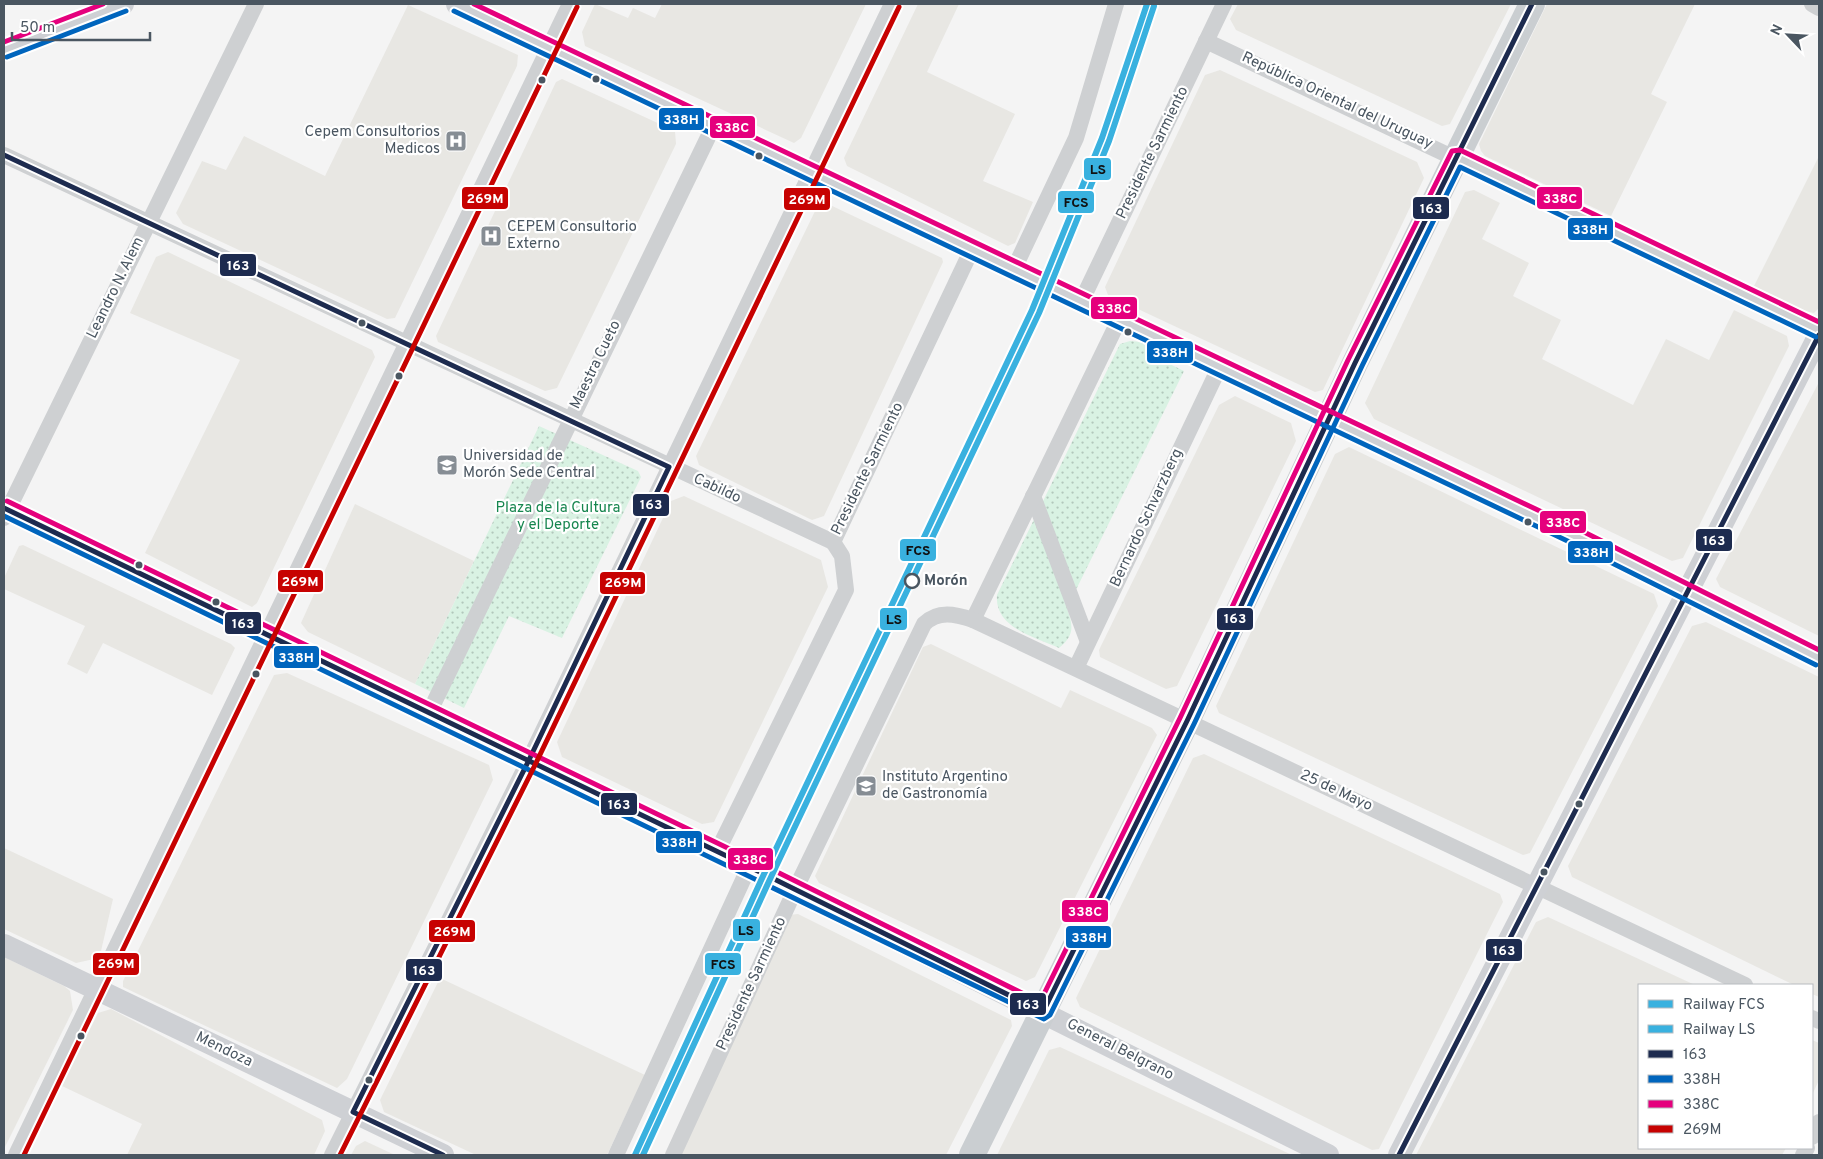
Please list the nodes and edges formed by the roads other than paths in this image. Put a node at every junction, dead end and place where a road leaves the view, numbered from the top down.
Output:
1 (123, 4) edge
2 (256, 4) edge
3 (458, 4) edge
4 (570, 4) edge
5 (892, 4) edge
6 (1116, 4) edge
7 (1224, 4) edge
8 (1532, 4) edge
9 (1812, 4) edge
10 (97, 8) edge
11 (1819, 8) edge
12 (1206, 41) junction
13 (550, 48) junction
14 (4, 50) edge
15 (713, 127) junction
16 (4, 155) edge
17 (1457, 157) junction
18 (810, 172) junction
19 (148, 223) junction
20 (972, 249) junction
21 (1014, 269) junction
22 (1081, 302) junction
23 (1119, 320) junction
24 (1819, 330) edge
25 (1819, 335) edge
26 (407, 345) junction
27 (1219, 368) junction
28 (1329, 418) junction
29 (570, 420) junction
30 (669, 467) junction
31 (1034, 496) junction
32 (5, 513) edge
33 (833, 542) junction
34 (1689, 592) junction
35 (973, 620) junction
36 (924, 624) joint
37 (268, 635) junction
38 (1088, 642) junction
39 (1819, 658) edge
40 (1076, 668) junction
41 (430, 713) junction
42 (1187, 721) junction
43 (528, 762) junction
44 (717, 852) junction
45 (749, 867) junction
46 (1537, 886) junction
47 (795, 890) junction
48 (4, 944) edge
49 (1743, 984) edge
50 (97, 988) junction
51 (1043, 1012) junction
52 (353, 1112) junction
53 (1819, 1122) edge
54 (1813, 1135) edge
55 (16, 1155) edge
56 (332, 1155) edge
57 (443, 1155) edge
58 (616, 1155) edge
59 (673, 1155) edge
60 (972, 1155) edge
61 (1328, 1155) edge
62 (1399, 1155) edge

1 - 10 street
2 - 19 street, Leandro N. Alem
3 - 13 street
4 - 13 street
5 - 18 street
6 - 21 street
7 - 12 street, Presidente Sarmiento
8 - 17 main road
9 - 11 street
10 - 14 street
12 - 17 street, República Oriental del Uruguay
12 - 22 street, Presidente Sarmiento
13 - 15 street
13 - 26 street
15 - 18 street
15 - 29 street, Maestra Cueto
16 - 19 street, Cabildo
17 - 24 street, República Oriental del Uruguay
17 - 28 main road
18 - 20 street
18 - 30 street
19 - 26 street, Cabildo
19 - 32 street, Leandro N. Alem
20 - 21 street
20 - 33 street, Presidente Sarmiento
21 - 22 street
22 - 23 street
23 - 27 street
23 - 31 street
25 - 34 street
26 - 29 street, Cabildo
26 - 37 street
27 - 28 street
27 - 38 street, Bernardo Schvarzberg
28 - 34 street
28 - 42 main road
29 - 30 street, Cabildo
29 - 41 street, Maestra Cueto
30 - 33 street, Cabildo
30 - 43 street
31 - 35 street
31 - 38 street
32 - 37 street, General Belgrano
33 - 44 street, Presidente Sarmiento
34 - 39 street
34 - 46 street
35 - 36 street, 25 de Mayo
35 - 40 street, 25 de Mayo
36 - 47 street, Presidente Sarmiento
37 - 41 street, General Belgrano
37 - 50 street
38 - 40 street, Bernardo Schvarzberg
40 - 42 street, 25 de Mayo
41 - 43 street, General Belgrano
42 - 46 street, 25 de Mayo
42 - 51 main road
43 - 44 street, General Belgrano
43 - 52 street
44 - 45 street, General Belgrano
45 - 47 street, General Belgrano
45 - 58 street
46 - 49 street, 25 de Mayo
46 - 62 street
47 - 51 street, General Belgrano
47 - 59 street, Presidente Sarmiento
48 - 50 street, Mendoza
50 - 52 street, Mendoza
50 - 55 street
51 - 60 main road
51 - 61 street, General Belgrano
52 - 56 street
52 - 57 street, Mendoza
53 - 54 street

